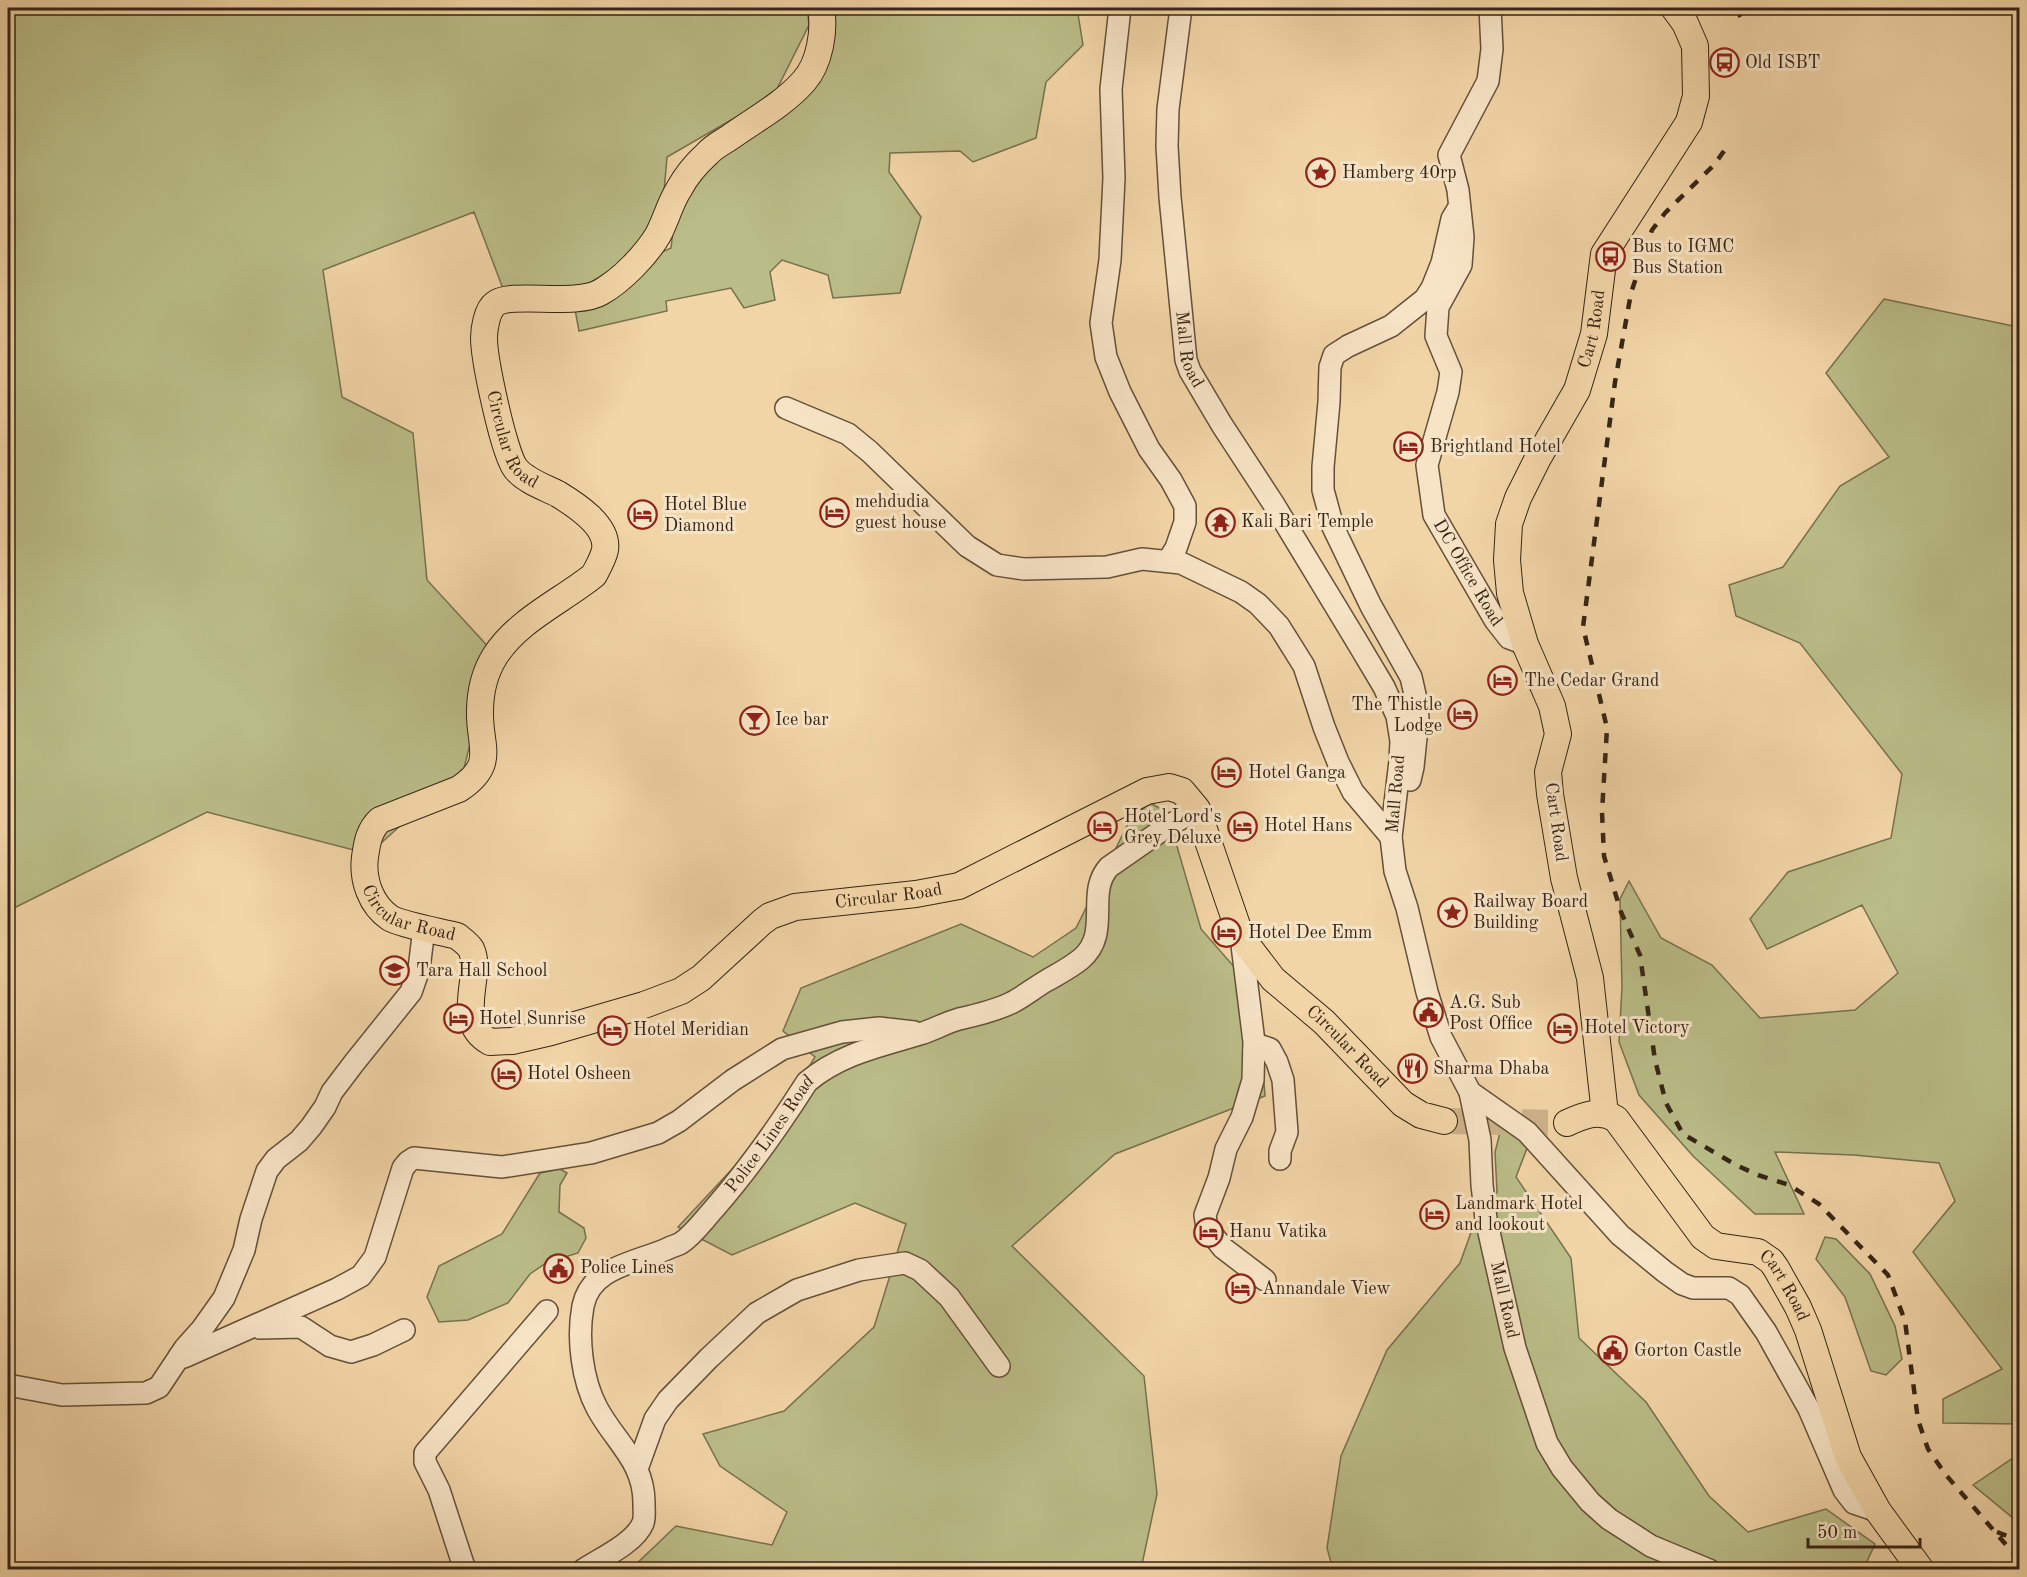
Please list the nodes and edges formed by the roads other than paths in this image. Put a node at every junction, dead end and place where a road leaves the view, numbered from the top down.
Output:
1 (820, 8) edge
2 (1120, 8) edge
3 (1181, 8) edge
4 (1490, 8) edge
5 (1674, 8) edge
6 (1460, 206) junction
7 (786, 408) dead end
8 (1168, 561) junction
9 (1525, 644) junction
10 (1393, 808) junction
11 (1197, 809) junction
12 (1391, 837) junction
13 (424, 928) junction
14 (1241, 937) junction
15 (923, 1033) junction
16 (1254, 1051) junction
17 (1470, 1092) junction
18 (1605, 1114) junction
19 (1444, 1121) tunnel mouth
20 (1567, 1122) tunnel mouth
21 (1280, 1159) dead end
22 (1265, 1280) dead end
23 (547, 1311) dead end
24 (247, 1328) junction
25 (404, 1330) dead end
26 (179, 1357) junction
27 (999, 1366) dead end
28 (8, 1384) edge
29 (637, 1469) junction
30 (1878, 1511) junction
31 (465, 1569) edge
32 (583, 1569) edge
33 (1709, 1569) edge
34 (1921, 1569) edge

1 - 13 main road, Circular Road
2 - 8 street
3 - 10 street, Mall Road
4 - 6 street, DC Office Road
5 - 9 main road, Cart Road
6 - 9 street, DC Office Road
6 - 10 street
7 - 8 street
8 - 12 street
9 - 18 main road, Cart Road
10 - 12 street, Mall Road
11 - 13 main road, Circular Road
11 - 14 main road, Circular Road
11 - 15 street, Police Lines Road
12 - 17 street, Mall Road
13 - 26 street
14 - 16 street
14 - 19 main road, Circular Road
15 - 24 street
15 - 29 street, Police Lines Road
16 - 21 street
16 - 22 street
17 - 30 street
17 - 33 street, Mall Road
18 - 20 main road
18 - 30 main road, Cart Road
23 - 31 street
24 - 25 street
24 - 26 street
26 - 28 street
27 - 29 street
29 - 32 street, Police Lines Road
30 - 34 main road, Cart Road

